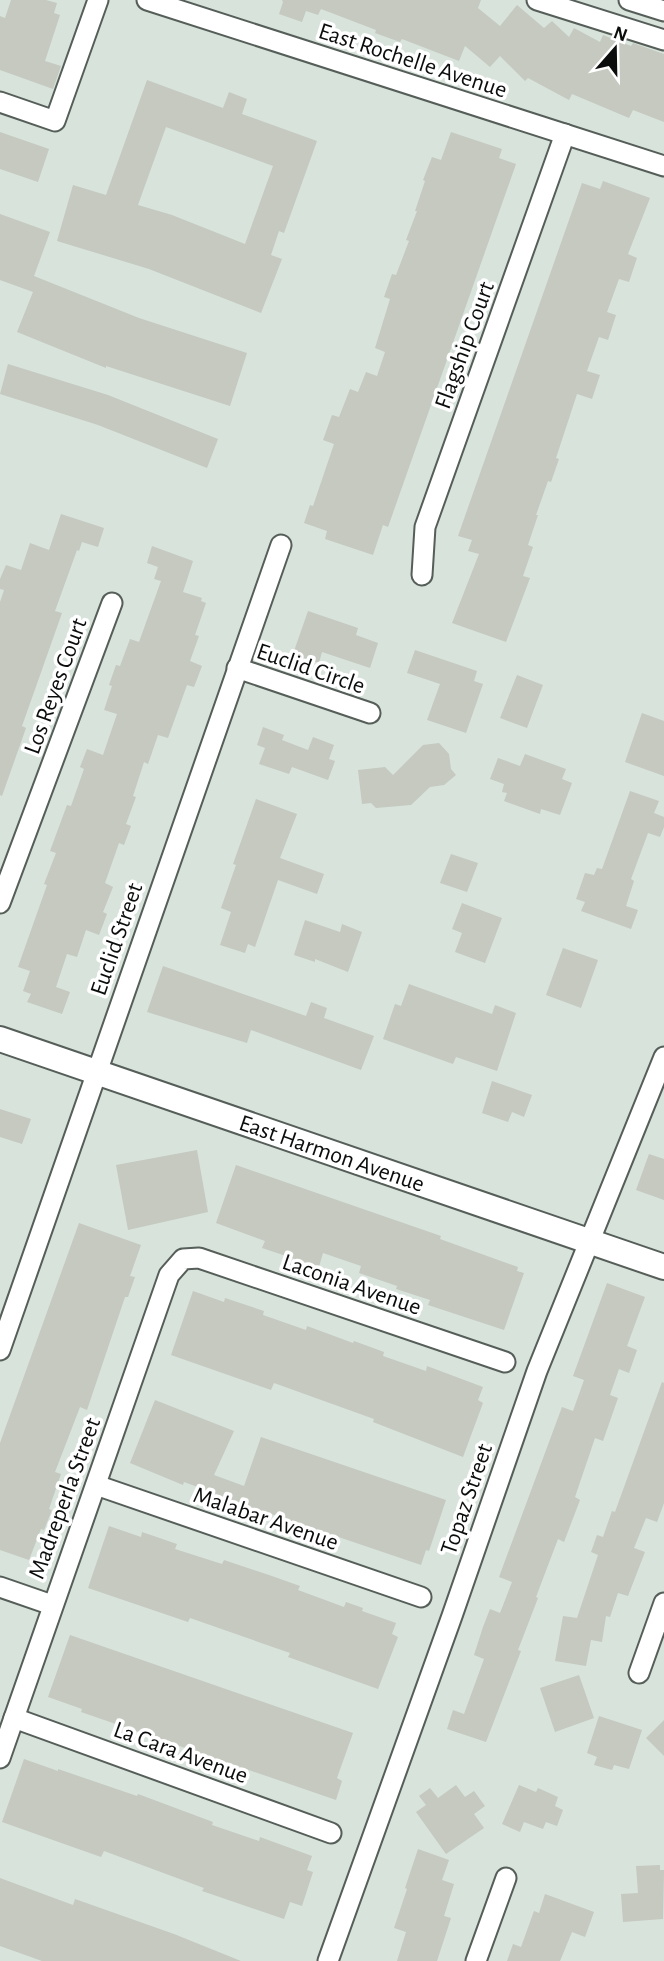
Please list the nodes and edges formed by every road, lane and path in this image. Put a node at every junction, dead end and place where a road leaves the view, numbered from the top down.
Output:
1 (98, 0) edge
2 (147, 0) edge
3 (537, 0) edge
4 (627, 0) edge
5 (600, 9) edge
6 (664, 11) edge
7 (618, 26) junction
8 (664, 40) edge
9 (0, 102) edge
10 (565, 134) junction
11 (664, 166) edge
12 (281, 545) dead end
13 (422, 575) dead end
14 (112, 603) dead end
15 (237, 668) junction
16 (370, 713) dead end
17 (0, 903) edge
18 (0, 1039) edge
19 (664, 1057) edge
20 (96, 1072) junction
21 (589, 1241) junction
22 (183, 1259) joint
23 (664, 1267) edge
24 (0, 1350) edge
25 (505, 1362) dead end
26 (96, 1485) junction
27 (0, 1587) edge
28 (421, 1597) dead end
29 (664, 1603) edge
30 (52, 1605) junction
31 (639, 1673) dead end
32 (14, 1718) junction
33 (0, 1758) edge
34 (331, 1833) dead end
35 (506, 1878) dead end
36 (328, 1961) edge
37 (476, 1961) edge

1 - 9 street
2 - 10 street, East Rochelle Avenue
3 - 5 street
4 - 6 street
4 - 7 street
5 - 7 street
7 - 8 street
10 - 11 street, East Rochelle Avenue
10 - 13 street, Flagship Court
12 - 15 street, Euclid Street
14 - 17 street, Los Reyes Court
15 - 16 street, Euclid Circle
15 - 20 street, Euclid Street
18 - 20 main road, East Harmon Avenue
19 - 21 street, Topaz Street
20 - 21 main road, East Harmon Avenue
20 - 24 street, Euclid Street
21 - 23 main road, East Harmon Avenue
21 - 36 street, Topaz Street
22 - 25 street, Laconia Avenue
22 - 26 street, Madreperla Street
26 - 28 street, Malabar Avenue
26 - 30 street, Madreperla Street
27 - 30 street
29 - 31 street
30 - 32 street, Madreperla Street
32 - 33 street, Madreperla Street
32 - 34 street, La Cara Avenue
35 - 37 street

